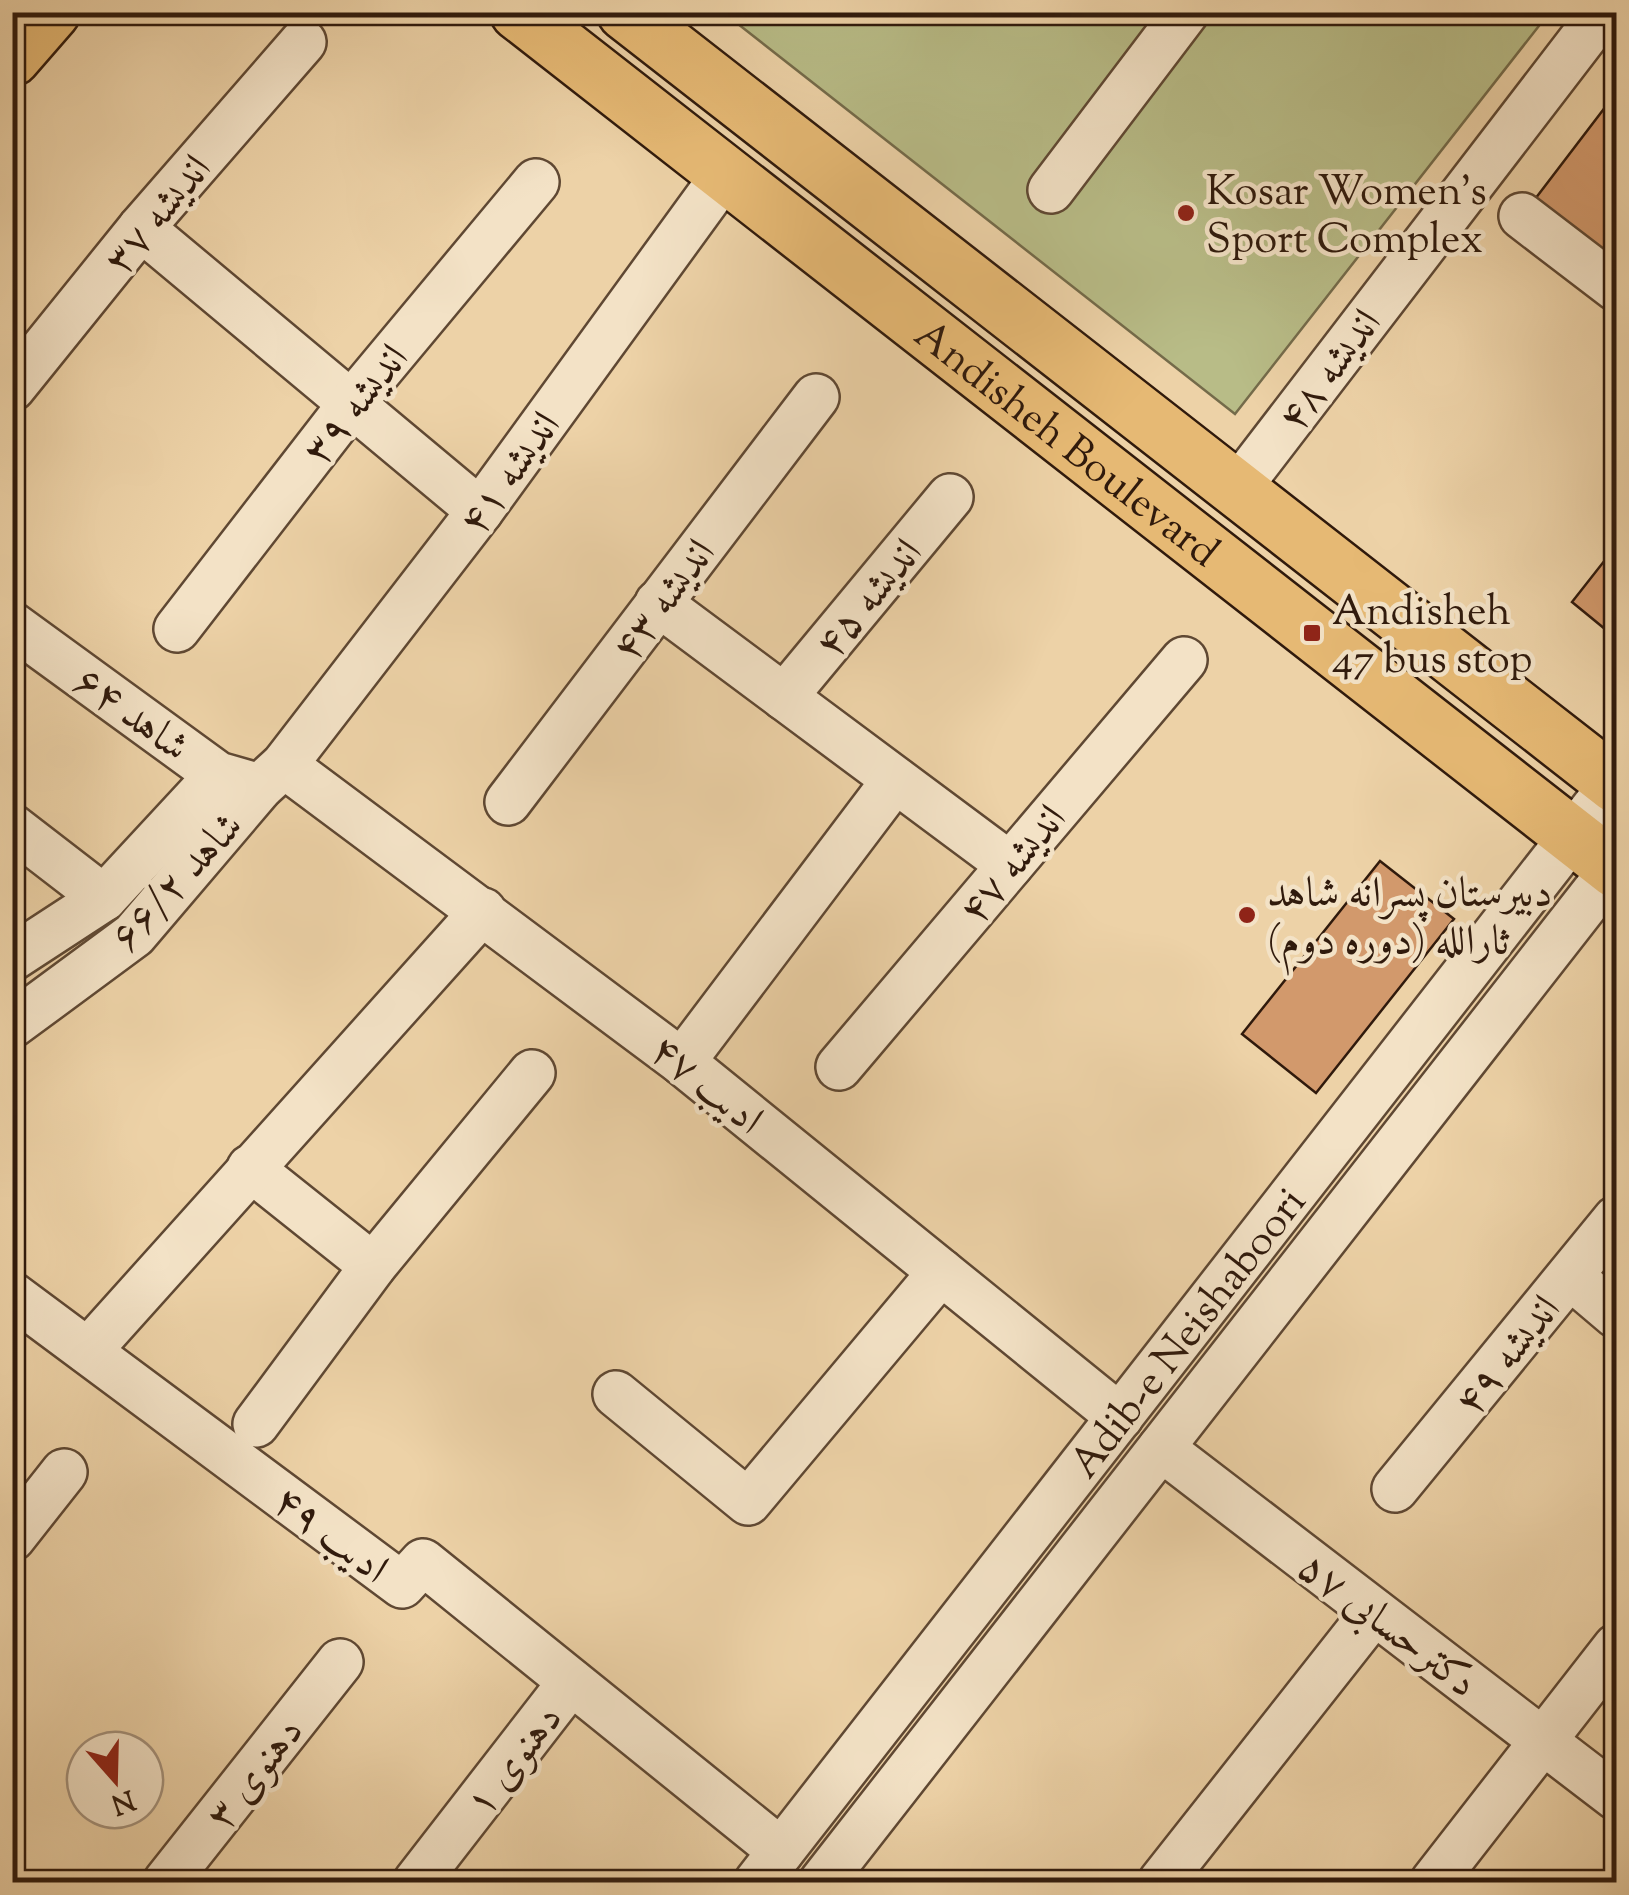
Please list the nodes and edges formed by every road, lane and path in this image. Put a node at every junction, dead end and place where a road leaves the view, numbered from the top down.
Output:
1 (52, 12) edge
2 (518, 12) edge
3 (625, 12) edge
4 (1186, 12) edge
5 (1603, 12) edge
6 (303, 42) dead end
7 (12, 58) edge
8 (725, 174) junction
9 (536, 182) dead end
10 (1051, 190) dead end
11 (1522, 216) dead end
12 (141, 228) junction
13 (1616, 288) edge
14 (12, 388) edge
15 (816, 397) dead end
16 (351, 404) junction
17 (1237, 489) junction
18 (950, 497) dead end
19 (480, 511) junction
20 (658, 603) junction
21 (12, 625) edge
22 (177, 629) dead end
23 (1184, 660) dead end
24 (784, 697) junction
25 (254, 776) junction
26 (895, 780) junction
27 (1616, 783) edge
28 (508, 802) dead end
29 (12, 827) edge
30 (1605, 860) edge
31 (1010, 865) junction
32 (104, 898) junction
33 (483, 911) junction
34 (12, 958) edge
35 (12, 1026) edge
36 (682, 1062) junction
37 (839, 1067) dead end
38 (532, 1072) dead end
39 (250, 1168) junction
40 (1616, 1219) edge
41 (372, 1266) junction
42 (941, 1272) junction
43 (1570, 1276) junction
44 (12, 1294) edge
45 (1616, 1314) edge
46 (88, 1351) junction
47 (616, 1394) dead end
48 (1120, 1417) junction
49 (256, 1424) dead end
50 (1161, 1448) junction
51 (64, 1472) dead end
52 (1395, 1489) dead end
53 (12, 1538) edge
54 (1374, 1612) junction
55 (1616, 1647) edge
56 (340, 1662) dead end
57 (571, 1682) junction
58 (1543, 1741) junction
59 (1616, 1798) edge
60 (769, 1867) edge
61 (166, 1882) edge
62 (416, 1882) edge
63 (822, 1882) edge
64 (1161, 1882) edge
65 (1433, 1882) edge

1 - 7 main road
2 - 8 main road, Andisheh Boulevard
3 - 17 main road, Andisheh Boulevard
4 - 10 street
5 - 17 street, اندیشه ۴۸
6 - 12 street, اندیشه ۳۷
8 - 19 street, اندیشه ۴۱
8 - 30 main road, Andisheh Boulevard
9 - 16 street, اندیشه ۳۹
11 - 13 street
12 - 14 street, اندیشه ۳۷
12 - 16 street
15 - 20 street, اندیشه ۴۳
16 - 19 street
16 - 22 street, اندیشه ۳۹
17 - 27 main road, Andisheh Boulevard
18 - 24 street, اندیشه ۴۵
19 - 25 street, اندیشه ۴۱
20 - 24 street
20 - 28 street, اندیشه ۴۳
21 - 25 street, شاهد ۶۴
23 - 31 street, اندیشه ۴۷
24 - 26 street
25 - 32 street, شاهد ۶۶/۲
25 - 33 street, ادیب ۴۷
25 - 35 street, شاهد ۶۶/۲
26 - 31 street
26 - 36 street
27 - 30 street, Adib-e Neishaboori
29 - 32 street
30 - 48 street, Adib-e Neishaboori
30 - 50 street, Adib-e Neishaboori
31 - 37 street, اندیشه ۴۷
32 - 34 street, شاهد ۶۶/۲
33 - 36 street, ادیب ۴۷
33 - 39 street
36 - 42 street, ادیب ۴۷
38 - 41 street
39 - 41 street
39 - 46 street
40 - 43 street, اندیشه ۴۹
41 - 49 street
42 - 47 street
42 - 48 street, ادیب ۴۷
43 - 45 street
43 - 52 street, اندیشه ۴۹
44 - 46 street, ادیب ۴۹
46 - 57 street, ادیب ۴۹
48 - 60 street, Adib-e Neishaboori
50 - 54 street, دکترحسابی ۵۷
50 - 63 street, Adib-e Neishaboori
51 - 53 street
54 - 58 street, دکترحسابی ۵۷
54 - 64 street
55 - 58 street
56 - 61 street, دهنوی ۳
57 - 60 street, ادیب ۴۹
57 - 62 street, دهنوی ۱
58 - 59 street, دکترحسابی ۵۷
58 - 65 street

